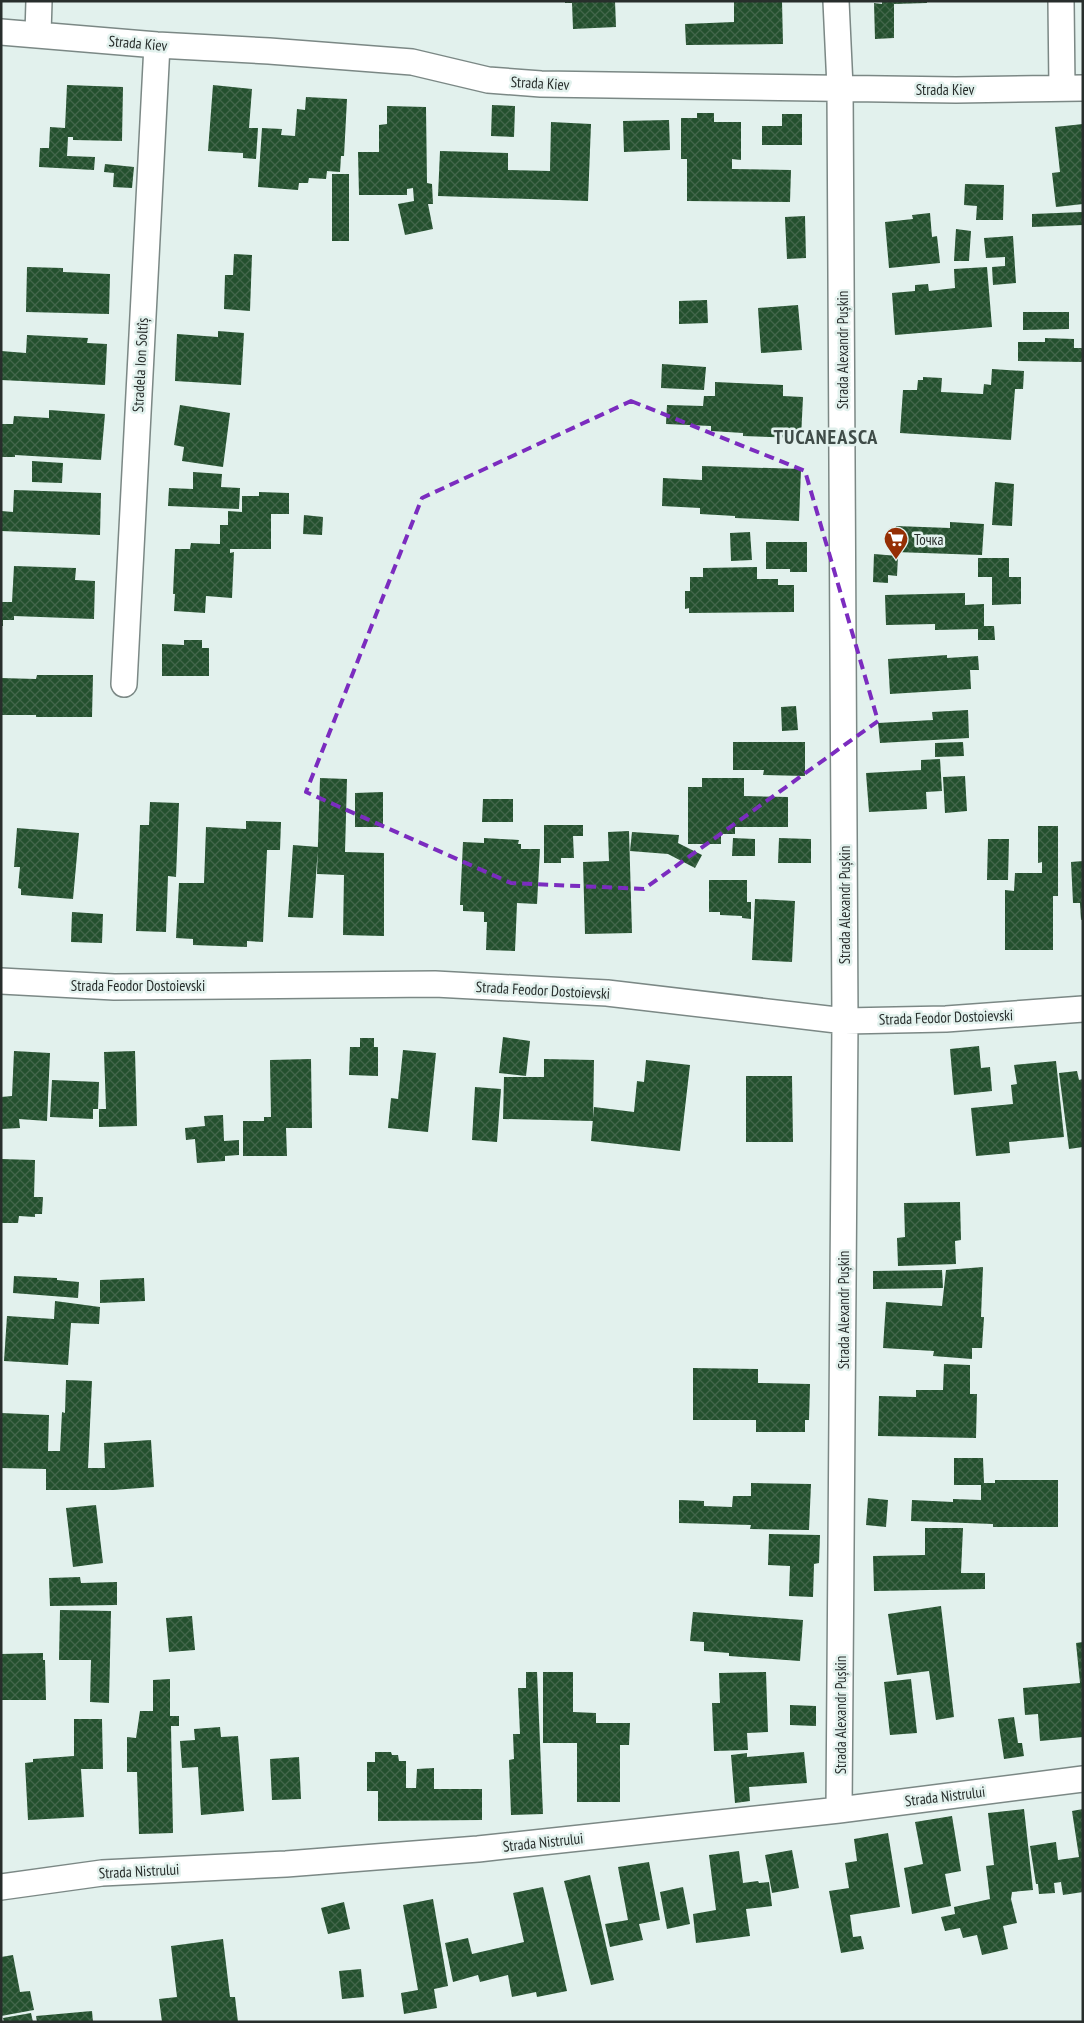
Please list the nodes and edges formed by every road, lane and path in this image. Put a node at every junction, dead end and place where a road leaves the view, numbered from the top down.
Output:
1 (39, 1) edge
2 (836, 1) edge
3 (1061, 1) edge
4 (1, 32) edge
5 (38, 34) junction
6 (157, 45) junction
7 (840, 87) junction
8 (1072, 88) edge
9 (124, 684) dead end
10 (1, 982) edge
11 (1083, 1009) edge
12 (845, 1021) junction
13 (1083, 1779) edge
14 (839, 1810) junction
15 (1, 1887) edge

1 - 5 street
2 - 7 street, Strada Alexandr Pușkin
3 - 8 street
4 - 5 street, Strada Kiev
5 - 6 street, Strada Kiev
6 - 7 street, Strada Kiev
6 - 9 street, Stradela Ion Soltîș
7 - 8 street, Strada Kiev
7 - 12 street, Strada Alexandr Pușkin
10 - 12 street, Strada Feodor Dostoievski
11 - 12 street, Strada Feodor Dostoievski
12 - 14 street, Strada Alexandr Pușkin
13 - 14 street, Strada Nistrului
14 - 15 street, Strada Nistrului

